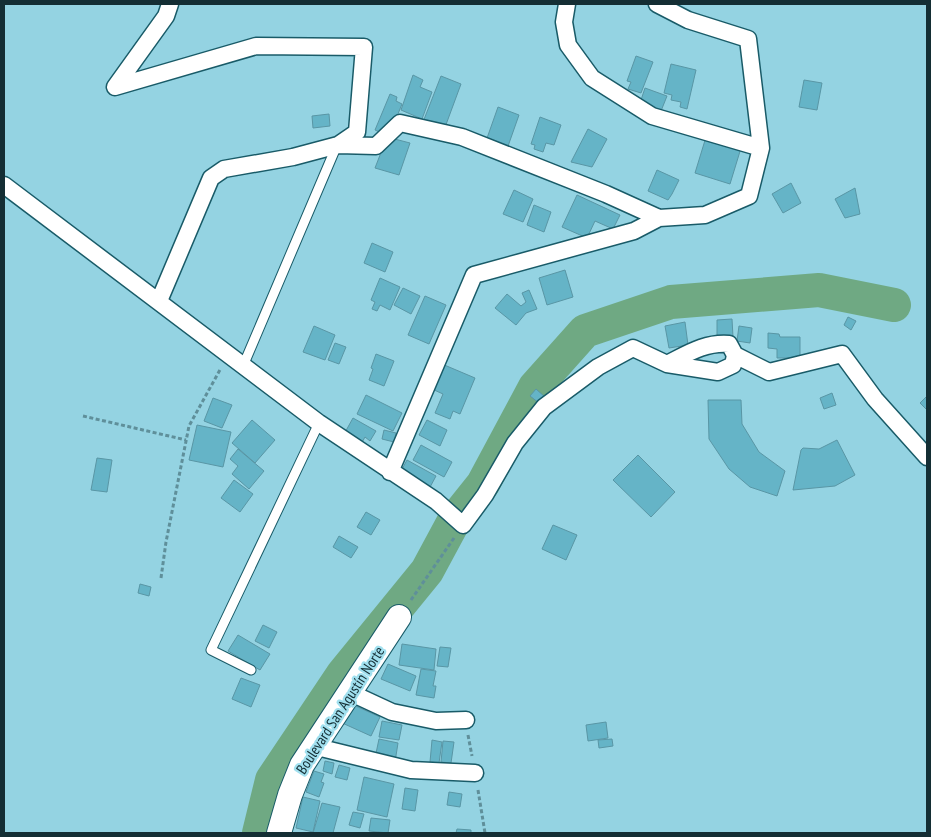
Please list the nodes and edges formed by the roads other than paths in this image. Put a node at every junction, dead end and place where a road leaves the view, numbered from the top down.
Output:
1 (170, 4) edge
2 (567, 4) edge
3 (656, 4) edge
4 (338, 144) junction
5 (761, 148) junction
6 (4, 185) edge
7 (659, 218) junction
8 (160, 302) junction
9 (735, 355) junction
10 (667, 364) junction
11 (243, 366) junction
12 (319, 423) junction
13 (927, 456) edge
14 (390, 472) junction
15 (399, 618) road end
16 (251, 670) dead end
17 (351, 693) junction
18 (466, 720) dead end
19 (313, 746) junction
20 (475, 773) dead end
21 (278, 833) edge

1 - 4 street
2 - 5 street
3 - 5 street
4 - 7 street
4 - 8 street
4 - 11 lane
5 - 7 street
6 - 8 street
7 - 14 street
8 - 11 street
9 - 10 street
9 - 10 street
9 - 13 street
10 - 14 street
11 - 12 street
12 - 14 street
12 - 16 lane
15 - 17 main road, Boulevard San Agustín Norte
17 - 18 street
17 - 19 main road, Boulevard San Agustín Norte
19 - 20 street
19 - 21 main road, Boulevard San Agustín Norte

